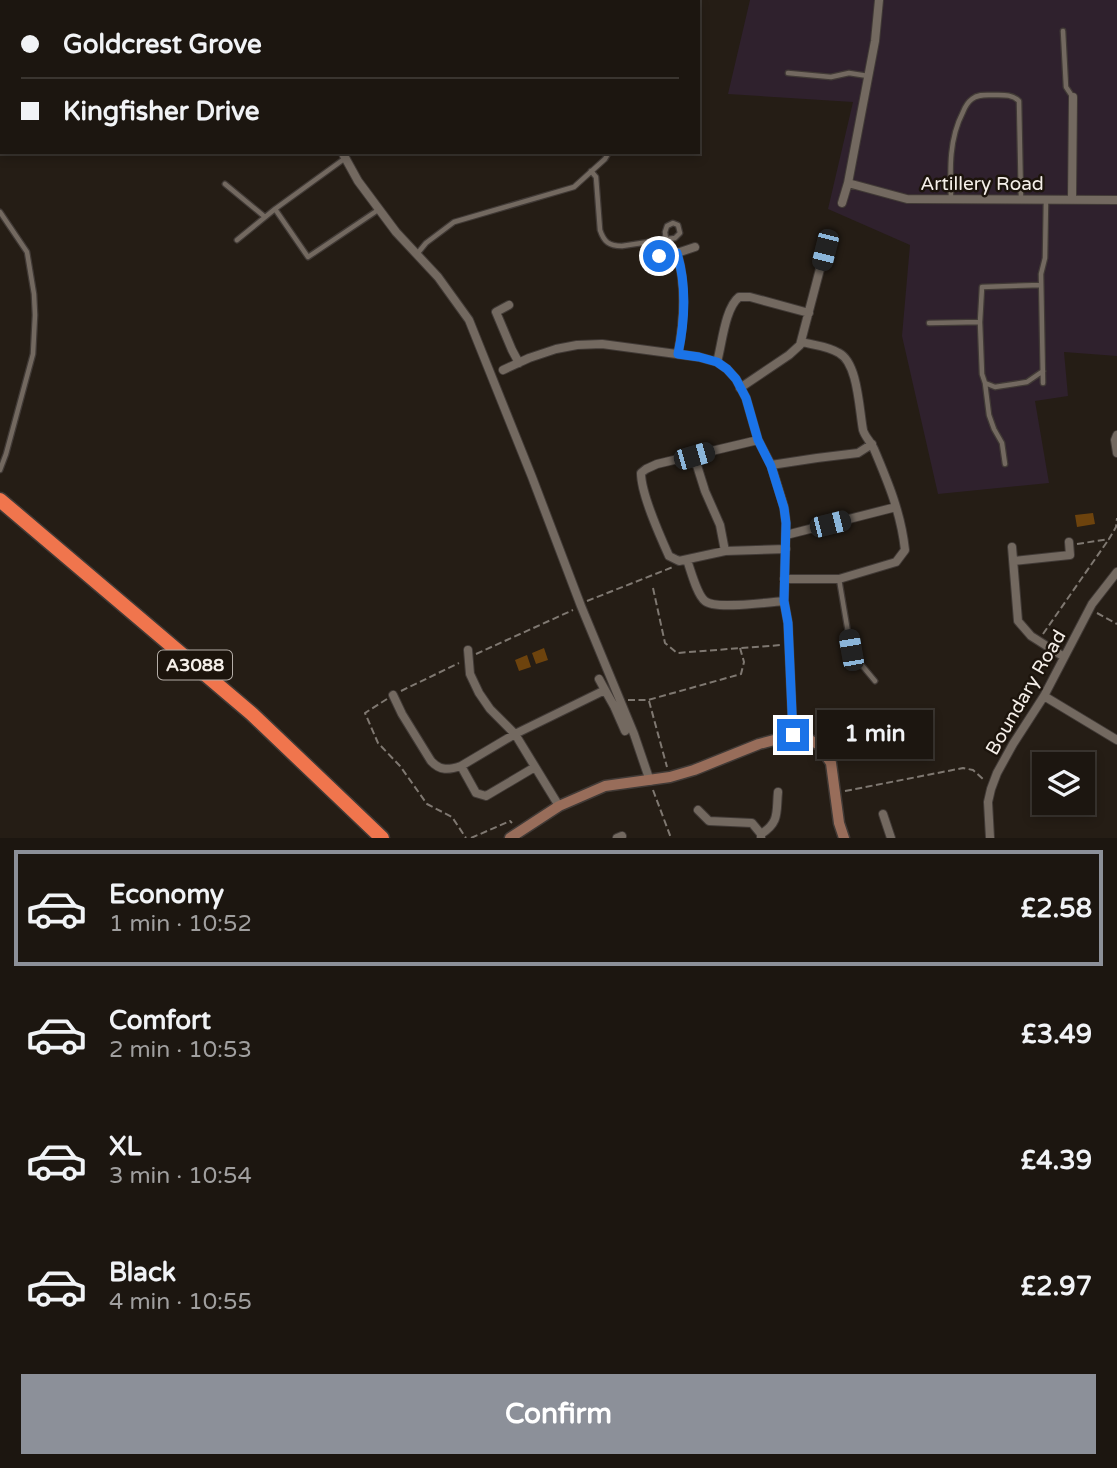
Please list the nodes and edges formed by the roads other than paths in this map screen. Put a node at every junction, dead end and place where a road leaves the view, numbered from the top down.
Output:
1 (879, 0) edge
2 (1063, 31) dead end
3 (788, 73) dead end
4 (869, 76) junction
5 (1073, 97) joint
6 (608, 154) edge
7 (344, 155) edge
8 (592, 172) junction
9 (848, 183) junction
10 (225, 184) dead end
11 (951, 199) junction
12 (1021, 199) junction
13 (1046, 199) junction
14 (1072, 199) junction
15 (1117, 200) edge
16 (842, 204) dead end
17 (275, 209) junction
18 (379, 209) junction
19 (0, 212) edge
20 (265, 217) junction
21 (666, 239) dead end
22 (237, 240) dead end
23 (695, 247) dead end
24 (825, 250) dead end
25 (677, 253) junction
26 (417, 254) junction
27 (659, 256) dead end
28 (1041, 285) junction
29 (509, 305) dead end
30 (809, 313) junction
31 (980, 322) junction
32 (929, 323) dead end
33 (802, 342) junction
34 (678, 354) junction
35 (717, 362) junction
36 (519, 363) junction
37 (503, 370) dead end
38 (1043, 371) junction
39 (985, 383) junction
40 (1043, 383) dead end
41 (740, 388) junction
42 (1117, 435) edge
43 (758, 440) junction
44 (872, 444) junction
45 (1117, 453) edge
46 (694, 456) junction
47 (1004, 464) dead end
48 (771, 466) junction
49 (0, 470) edge
50 (0, 500) edge
51 (897, 507) junction
52 (786, 535) junction
53 (1069, 544) road end
54 (1012, 547) dead end
55 (786, 549) junction
56 (725, 551) junction
57 (683, 561) junction
58 (1014, 561) junction
59 (1117, 572) edge
60 (784, 579) junction
61 (839, 579) junction
62 (784, 601) junction
63 (468, 654) road end
64 (1064, 657) junction
65 (599, 679) dead end
66 (875, 681) dead end
67 (605, 690) junction
68 (393, 695) dead end
69 (1044, 696) junction
70 (625, 731) dead end
71 (515, 734) junction
72 (793, 735) junction
73 (1117, 740) edge
74 (461, 766) junction
75 (535, 768) junction
76 (650, 781) junction
77 (778, 792) dead end
78 (559, 806) junction
79 (698, 810) dead end
80 (883, 814) dead end
81 (761, 836) edge
82 (382, 838) edge
83 (510, 838) edge
84 (844, 838) edge
85 (891, 838) edge
86 (990, 838) edge

1 - 4 street
2 - 5 lane
3 - 4 lane
4 - 9 street
5 - 14 street
6 - 8 lane
7 - 17 lane
7 - 18 street
8 - 21 lane
8 - 26 lane
9 - 11 street, Artillery Road
9 - 16 street
10 - 20 lane
11 - 12 street, Artillery Road
11 - 12 lane
12 - 13 street, Artillery Road
13 - 14 street, Artillery Road
13 - 28 lane
14 - 15 street, Artillery Road
17 - 18 lane
17 - 20 lane
18 - 26 street
19 - 49 lane
20 - 22 lane
23 - 25 street
24 - 30 street
25 - 27 street
25 - 34 street
26 - 76 street
28 - 31 lane
28 - 38 lane
29 - 36 street
30 - 33 street
30 - 35 street
31 - 32 lane
31 - 39 lane
33 - 41 street
33 - 44 street
34 - 35 street
34 - 36 street
35 - 41 street
36 - 37 street
38 - 39 lane
38 - 40 lane
39 - 47 lane
41 - 43 street
42 - 45 street
43 - 46 street
43 - 48 street
44 - 48 street
44 - 51 street
46 - 56 street
46 - 57 street
48 - 52 street
50 - 82 highway, A3088
51 - 52 street
51 - 61 street
52 - 55 street
53 - 58 street
54 - 58 street
55 - 56 street
55 - 60 street
56 - 57 street
57 - 62 street
58 - 64 street
59 - 64 street, Boundary Road
60 - 61 street
60 - 62 street
61 - 66 lane
62 - 72 street
63 - 71 street
64 - 69 street, Boundary Road
65 - 67 street
67 - 70 street
67 - 71 street
68 - 74 street
69 - 73 street
69 - 86 street, Boundary Road
71 - 74 street
71 - 75 street
72 - 76 street
72 - 84 street
74 - 75 street
75 - 78 street
76 - 78 street
77 - 81 street
78 - 83 street
79 - 81 street
80 - 85 street

